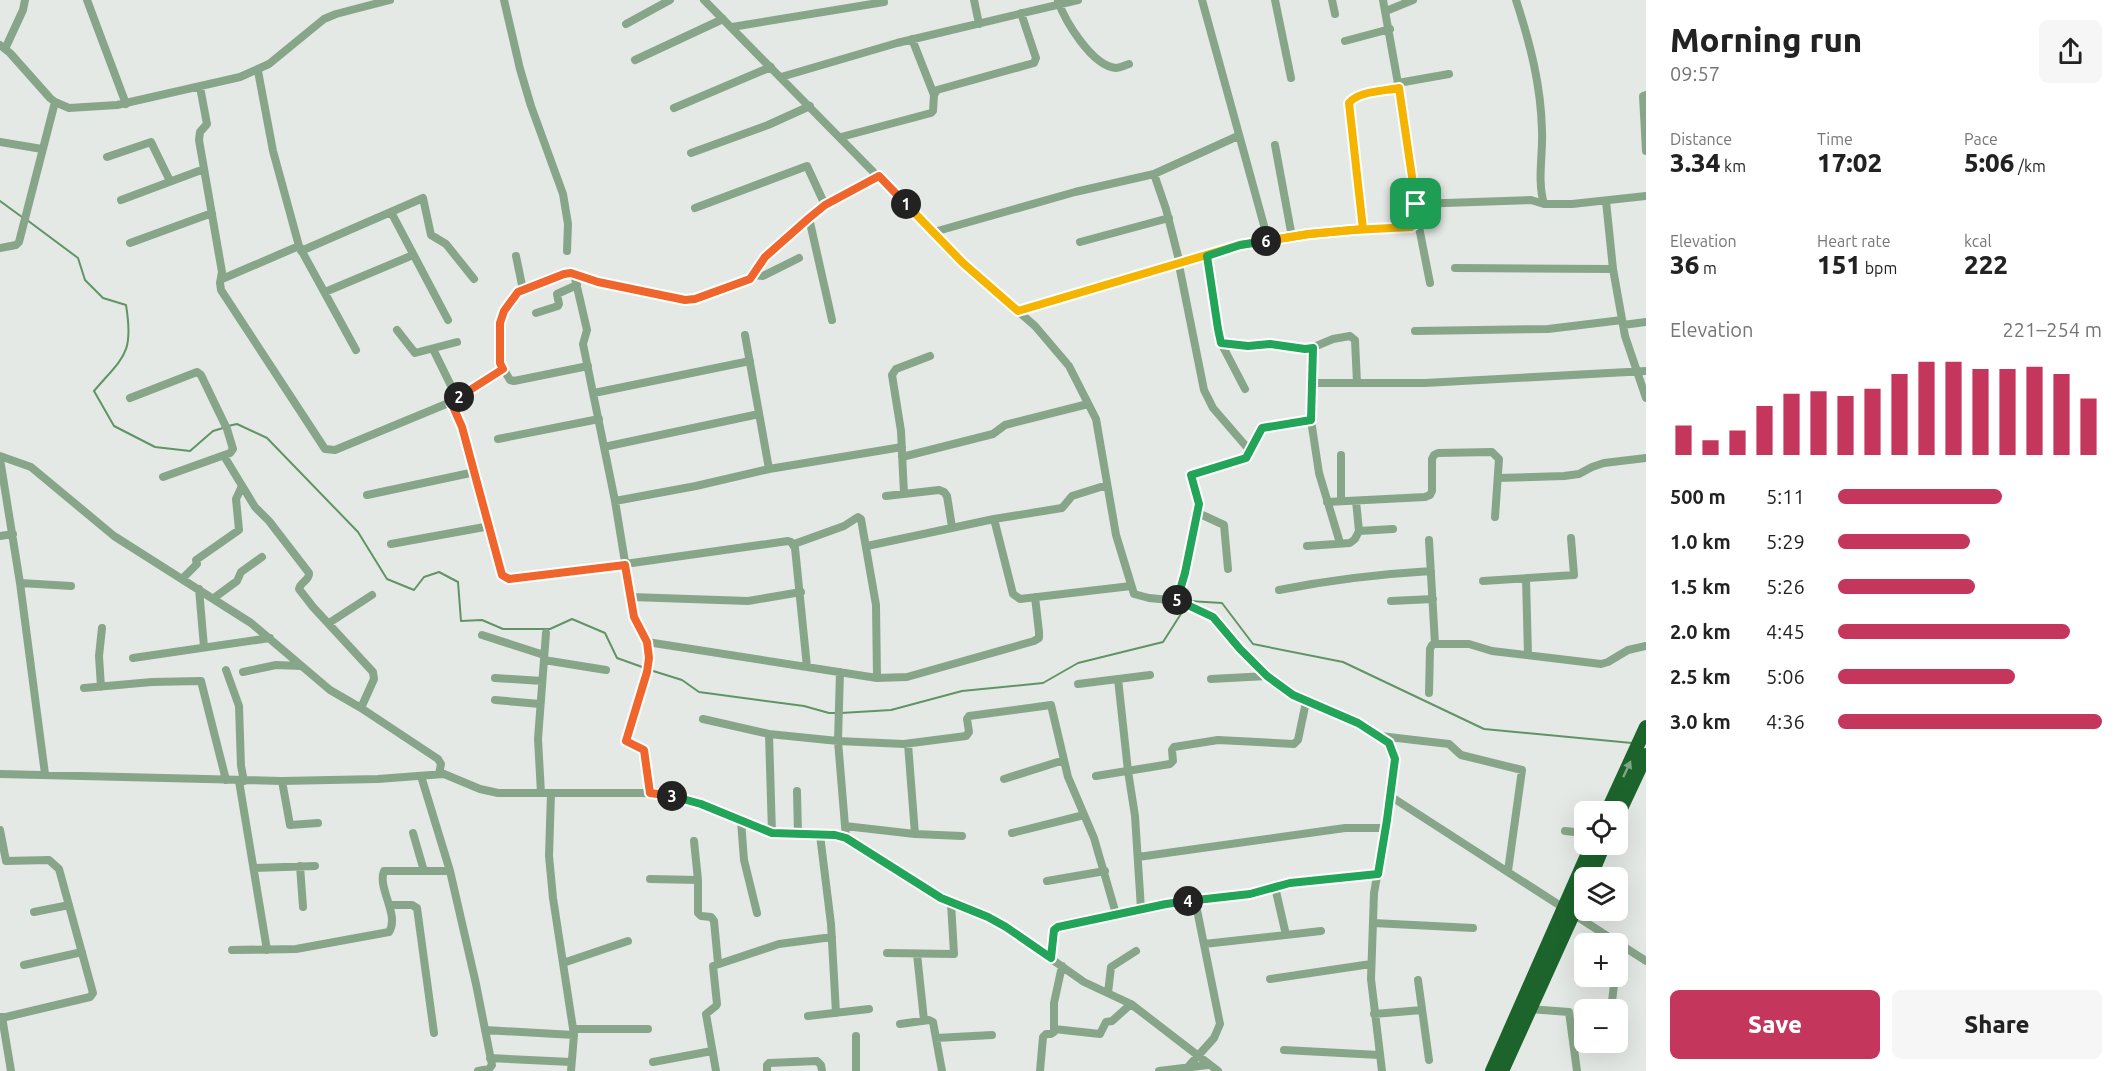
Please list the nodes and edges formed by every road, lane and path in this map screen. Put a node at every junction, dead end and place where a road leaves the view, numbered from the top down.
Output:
1 (25, 0) edge
2 (87, 0) edge
3 (390, 0) edge
4 (504, 0) edge
5 (670, 0) edge
6 (704, 0) edge
7 (974, 0) edge
8 (1078, 0) edge
9 (1202, 0) edge
10 (1275, 0) edge
11 (1332, 0) edge
12 (1383, 0) edge
13 (1413, 0) edge
14 (1516, 0) edge
15 (378, 1) edge
16 (884, 2) dead end
17 (1058, 2) edge
18 (1386, 11) junction
19 (1021, 13) junction
20 (1335, 14) dead end
21 (723, 19) junction
22 (626, 24) dead end
23 (979, 24) junction
24 (732, 27) junction
25 (1390, 29) junction
26 (912, 39) junction
27 (1345, 41) dead end
28 (3, 47) edge
29 (635, 60) dead end
30 (1129, 64) dead end
31 (771, 67) junction
32 (258, 71) junction
33 (1449, 74) dead end
34 (781, 76) junction
35 (1291, 78) dead end
36 (1399, 86) junction
37 (200, 87) junction
38 (933, 95) junction
39 (1646, 95) edge
40 (55, 102) junction
41 (126, 104) junction
42 (810, 106) junction
43 (674, 108) dead end
44 (1238, 136) junction
45 (841, 137) junction
46 (0, 142) edge
47 (1275, 145) dead end
48 (42, 148) junction
49 (1646, 151) edge
50 (692, 153) dead end
51 (107, 157) dead end
52 (204, 169) junction
53 (1154, 174) junction
54 (879, 176) junction
55 (170, 181) junction
56 (1646, 196) edge
57 (121, 200) dead end
58 (1606, 201) junction
59 (1416, 204) junction
60 (1544, 204) junction
61 (825, 205) junction
62 (695, 208) dead end
63 (391, 212) junction
64 (212, 213) junction
65 (809, 218) junction
66 (1169, 218) junction
67 (1418, 222) junction
68 (1363, 229) junction
69 (934, 232) junction
70 (1292, 237) junction
71 (1268, 240) junction
72 (1080, 242) dead end
73 (130, 243) dead end
74 (300, 248) junction
75 (0, 249) edge
76 (567, 251) dead end
77 (413, 255) junction
78 (516, 256) dead end
79 (1207, 256) junction
80 (799, 258) dead end
81 (1179, 265) junction
82 (1455, 268) dead end
83 (1613, 269) junction
84 (574, 274) junction
85 (754, 275) junction
86 (222, 279) junction
87 (474, 279) dead end
88 (1430, 283) dead end
89 (577, 285) junction
90 (523, 290) junction
91 (325, 292) junction
92 (1018, 311) junction
93 (536, 313) dead end
94 (832, 320) dead end
95 (448, 321) dead end
96 (1623, 322) junction
97 (1646, 322) edge
98 (397, 330) dead end
99 (1415, 331) dead end
100 (745, 335) dead end
101 (457, 342) dead end
102 (1221, 343) junction
103 (1313, 348) junction
104 (433, 349) junction
105 (356, 350) dead end
106 (930, 356) dead end
107 (750, 361) junction
108 (588, 366) junction
109 (503, 369) junction
110 (1646, 371) edge
111 (1636, 372) junction
112 (1313, 383) junction
113 (1357, 383) junction
114 (1245, 389) dead end
115 (594, 393) junction
116 (130, 398) dead end
117 (1646, 398) edge
118 (454, 400) junction
119 (1088, 404) junction
120 (759, 414) junction
121 (599, 419) junction
122 (1311, 420) junction
123 (498, 439) dead end
124 (604, 447) junction
125 (902, 447) junction
126 (1251, 452) junction
127 (1341, 455) dead end
128 (224, 456) junction
129 (902, 457) junction
130 (0, 458) edge
131 (1646, 458) edge
132 (769, 469) junction
133 (1, 471) edge
134 (475, 472) junction
135 (163, 477) dead end
136 (1498, 478) junction
137 (1107, 485) junction
138 (242, 486) junction
139 (904, 494) junction
140 (367, 495) dead end
141 (886, 496) dead end
142 (615, 501) junction
143 (1341, 501) junction
144 (1356, 501) junction
145 (1327, 502) junction
146 (1197, 512) junction
147 (1495, 517) dead end
148 (994, 519) junction
149 (490, 526) junction
150 (952, 527) junction
151 (1393, 529) dead end
152 (1359, 531) junction
153 (13, 534) junction
154 (0, 536) edge
155 (1571, 538) dead end
156 (1429, 540) dead end
157 (1340, 543) junction
158 (391, 544) dead end
159 (794, 544) junction
160 (867, 546) junction
161 (1307, 546) dead end
162 (262, 557) dead end
163 (625, 564) junction
164 (1228, 569) dead end
165 (1431, 571) junction
166 (183, 578) junction
167 (1526, 579) junction
168 (1483, 581) dead end
169 (21, 583) junction
170 (71, 586) dead end
171 (1131, 586) junction
172 (200, 589) junction
173 (1279, 590) dead end
174 (801, 592) junction
175 (372, 595) dead end
176 (630, 597) junction
177 (1035, 597) junction
178 (213, 598) junction
179 (1433, 599) junction
180 (1179, 601) junction
181 (1391, 601) dead end
182 (329, 623) junction
183 (102, 628) dead end
184 (546, 633) dead end
185 (482, 635) dead end
186 (270, 638) junction
187 (647, 642) junction
188 (1435, 644) junction
189 (1646, 646) edge
190 (204, 647) junction
191 (1528, 656) junction
192 (544, 657) junction
193 (133, 658) dead end
194 (302, 666) junction
195 (807, 667) junction
196 (226, 670) dead end
197 (606, 670) dead end
198 (243, 672) dead end
199 (840, 672) junction
200 (1150, 675) dead end
201 (1267, 676) junction
202 (495, 678) dead end
203 (877, 678) junction
204 (1118, 679) junction
205 (1211, 679) dead end
206 (542, 681) junction
207 (1078, 684) dead end
208 (101, 687) junction
209 (84, 688) dead end
210 (1428, 693) dead end
211 (495, 700) dead end
212 (1306, 702) junction
213 (540, 704) junction
214 (361, 708) junction
215 (703, 719) dead end
216 (1646, 727) edge
217 (769, 734) junction
218 (1376, 735) junction
219 (838, 741) junction
220 (908, 744) junction
221 (1646, 755) edge
222 (1064, 760) junction
223 (1128, 771) junction
224 (0, 774) edge
225 (45, 774) junction
226 (439, 774) junction
227 (1641, 775) edge
228 (422, 776) junction
229 (1096, 776) dead end
230 (1004, 779) dead end
231 (226, 780) junction
232 (242, 781) junction
233 (282, 781) junction
234 (797, 791) dead end
235 (541, 793) junction
236 (650, 793) junction
237 (551, 794) junction
238 (1390, 796) junction
239 (1617, 801) edge
240 (1621, 801) edge
241 (1084, 815) junction
242 (741, 821) junction
243 (318, 823) dead end
244 (845, 826) junction
245 (1386, 828) junction
246 (0, 830) edge
247 (1566, 831) dead end
248 (1574, 832) edge
249 (413, 833) dead end
250 (772, 833) junction
251 (1012, 833) dead end
252 (915, 834) junction
253 (798, 835) junction
254 (820, 835) junction
255 (962, 836) dead end
256 (846, 838) junction
257 (694, 841) dead end
258 (1589, 855) edge
259 (1138, 857) junction
260 (300, 866) junction
261 (315, 866) dead end
262 (254, 868) junction
263 (424, 870) junction
264 (450, 871) junction
265 (1105, 871) junction
266 (1508, 872) junction
267 (1378, 874) junction
268 (650, 879) dead end
269 (698, 880) junction
270 (1047, 881) dead end
271 (1275, 887) junction
272 (1195, 900) junction
273 (951, 903) junction
274 (1574, 904) edge
275 (69, 905) junction
276 (389, 905) junction
277 (303, 907) dead end
278 (1142, 909) junction
279 (1569, 911) junction
280 (34, 912) dead end
281 (757, 913) dead end
282 (1116, 914) junction
283 (1373, 923) junction
284 (1473, 928) dead end
285 (1321, 931) dead end
286 (1602, 933) edge
287 (1286, 935) junction
288 (831, 937) junction
289 (628, 941) dead end
290 (1204, 944) junction
291 (232, 950) dead end
292 (267, 950) junction
293 (1628, 950) edge
294 (1136, 951) dead end
295 (82, 952) junction
296 (887, 953) dead end
297 (917, 954) junction
298 (1051, 958) junction
299 (1646, 961) edge
300 (563, 963) junction
301 (718, 963) junction
302 (1371, 964) junction
303 (24, 965) dead end
304 (1062, 966) junction
305 (1270, 979) dead end
306 (1418, 980) dead end
307 (1108, 993) junction
308 (1131, 1004) junction
309 (869, 1009) dead end
310 (1529, 1009) junction
311 (1422, 1010) junction
312 (836, 1013) junction
313 (1374, 1014) junction
314 (808, 1016) dead end
315 (1, 1017) edge
316 (924, 1020) junction
317 (900, 1024) dead end
318 (648, 1029) dead end
319 (1054, 1029) junction
320 (485, 1030) junction
321 (573, 1032) junction
322 (434, 1033) dead end
323 (992, 1035) dead end
324 (856, 1036) dead end
325 (936, 1038) junction
326 (1284, 1050) dead end
327 (712, 1051) junction
328 (1379, 1055) junction
329 (1197, 1056) junction
330 (490, 1058) junction
331 (1429, 1060) dead end
332 (653, 1062) dead end
333 (1208, 1065) junction
334 (571, 1067) edge
335 (1187, 1069) edge
336 (11, 1071) edge
337 (478, 1071) edge
338 (716, 1071) edge
339 (767, 1071) edge
340 (822, 1071) edge
341 (856, 1071) edge
342 (942, 1071) edge
343 (1040, 1071) edge
344 (1159, 1071) edge
345 (1218, 1071) edge
346 (1382, 1071) edge
347 (1492, 1071) edge
348 (1502, 1071) edge
349 (1577, 1071) edge

1 - 28 street
2 - 41 street
3 - 15 street
4 - 76 street
5 - 22 street
6 - 21 street
7 - 23 street
8 - 17 street
9 - 44 street
10 - 35 street
11 - 20 street
12 - 18 street
13 - 18 street
14 - 60 street
15 - 32 street
16 - 24 street
17 - 19 street
17 - 30 street
18 - 25 street
19 - 23 street
19 - 38 street
21 - 24 street
21 - 29 street
23 - 26 street
24 - 31 street
25 - 27 street
25 - 36 street
26 - 34 street
26 - 38 street
28 - 40 street
31 - 34 street
31 - 43 street
32 - 37 street
32 - 74 street
33 - 36 street
34 - 42 street
36 - 59 street
36 - 68 street
37 - 41 street
37 - 52 street
38 - 45 street
39 - 49 street
40 - 41 street
40 - 48 street
42 - 45 street
42 - 50 street
44 - 53 street
44 - 71 street
45 - 54 street
46 - 48 street
47 - 70 street
48 - 75 street
51 - 55 street
52 - 55 street
52 - 64 street
53 - 66 street
53 - 69 street
54 - 61 street
54 - 69 street
55 - 57 street
56 - 58 street
58 - 60 street
58 - 83 street
59 - 60 street
59 - 67 street
61 - 62 street
61 - 65 street
63 - 74 street
63 - 77 street
63 - 87 street
64 - 73 street
64 - 86 street
65 - 85 street
65 - 94 street
66 - 72 street
66 - 81 street
67 - 68 street
67 - 88 street
68 - 70 street
69 - 92 street
70 - 71 street
71 - 79 street
74 - 86 street
74 - 91 street
77 - 91 street
77 - 95 street
78 - 90 street
79 - 81 street
79 - 102 street
80 - 85 street
81 - 92 street
81 - 126 street
82 - 83 street
83 - 96 street
84 - 85 street
84 - 89 street
84 - 90 street
86 - 118 street
89 - 93 street
89 - 108 street
90 - 109 street
91 - 105 street
92 - 119 street
96 - 97 street
96 - 99 street
96 - 111 street
98 - 104 street
100 - 107 street
101 - 104 street
102 - 103 street
102 - 114 street
103 - 112 street
103 - 113 street
104 - 118 street
106 - 125 street
107 - 115 street
107 - 120 street
108 - 109 street
108 - 115 street
109 - 118 street
110 - 111 street
111 - 113 street
111 - 117 street
112 - 113 street
112 - 122 street
115 - 121 street
116 - 128 street
118 - 134 street
119 - 129 street
119 - 137 street
120 - 124 street
120 - 132 street
121 - 123 street
121 - 124 street
122 - 126 street
122 - 145 street
124 - 142 street
125 - 129 street
125 - 132 street
126 - 146 street
127 - 143 street
128 - 135 street
128 - 138 street
129 - 139 street
130 - 133 street
130 - 166 street
131 - 136 street
132 - 142 street
133 - 153 street
134 - 140 street
134 - 149 street
136 - 144 street
136 - 147 street
137 - 148 street
137 - 171 street
138 - 166 street
138 - 182 street
139 - 141 street
139 - 150 street
142 - 163 street
143 - 144 street
143 - 145 street
144 - 152 street
145 - 157 street
146 - 164 street
146 - 180 street
148 - 150 street
148 - 177 street
149 - 158 street
149 - 163 street
150 - 160 street
151 - 152 street
152 - 157 street
153 - 154 street
153 - 169 street
155 - 167 street
156 - 165 street
157 - 161 street
159 - 160 street
159 - 163 street
159 - 174 street
160 - 203 street
162 - 178 street
163 - 176 street
165 - 173 street
165 - 179 street
166 - 172 street
167 - 168 street
167 - 191 street
169 - 170 street
169 - 225 street
171 - 177 street
171 - 180 street
172 - 178 street
172 - 190 street
174 - 176 street
174 - 195 street
175 - 182 street
176 - 187 street
177 - 203 street
178 - 186 street
179 - 181 street
179 - 188 street
180 - 201 street
182 - 214 street
183 - 208 street
184 - 192 street
185 - 192 street
186 - 190 street
186 - 194 street
187 - 195 street
187 - 236 street
188 - 191 street
188 - 210 street
189 - 191 street
190 - 193 street
192 - 197 street
192 - 206 street
194 - 198 street
194 - 214 street
195 - 199 street
196 - 232 street
199 - 203 street
199 - 219 street
200 - 204 street
201 - 205 street
201 - 212 street
202 - 206 street
204 - 207 street
204 - 223 street
206 - 213 street
208 - 209 street
208 - 231 street
211 - 213 street
212 - 218 street
212 - 223 street
213 - 235 street
214 - 226 street
215 - 217 street
239 -> 216 highway
217 - 219 street
217 - 250 street
218 - 238 street
218 - 266 street
219 - 220 street
219 - 244 street
220 - 222 street
220 - 252 street
221 - 227 highway
222 - 230 street
222 - 241 street
223 - 229 street
223 - 259 street
224 - 225 street
225 - 231 street
226 - 228 street
226 - 235 street
227 - 240 highway
228 - 233 street
228 - 264 street
231 - 232 street
232 - 233 street
232 - 262 street
233 - 243 street
234 - 253 street
235 - 237 street
236 - 237 street
236 - 242 street
237 - 300 street
238 - 245 street
238 - 266 street
241 - 251 street
241 - 265 street
242 - 250 street
242 - 281 street
244 - 252 street
244 - 256 street
245 - 259 street
245 - 267 street
246 - 275 street
247 - 248 street
249 - 263 street
250 - 253 street
252 - 255 street
253 - 254 street
254 - 256 street
254 - 288 street
256 - 273 street
257 - 269 street
258 - 279 highway
259 - 278 street
260 - 261 street
260 - 262 street
260 - 277 street
262 - 292 street
263 - 264 street
263 - 276 street
264 - 320 street
265 - 270 street
265 - 282 street
266 - 279 street
267 - 271 street
267 - 283 street
268 - 269 street
269 - 301 street
271 - 272 street
271 - 287 street
272 - 278 street
272 - 290 street
273 - 297 street
273 - 298 street
274 - 279 highway
275 - 280 street
275 - 295 street
276 - 292 street
276 - 322 street
278 - 282 street
279 - 286 street
279 - 310 highway
279 - 347 highway
282 - 298 street
283 - 284 street
283 - 302 street
285 - 287 street
287 - 290 street
288 - 301 street
288 - 312 street
289 - 300 street
290 - 329 street
291 - 292 street
293 - 299 street
294 - 307 street
295 - 303 street
295 - 315 street
296 - 297 street
297 - 316 street
298 - 304 street
300 - 321 street
301 - 327 street
302 - 305 street
302 - 313 street
304 - 307 street
304 - 319 street
306 - 311 street
307 - 308 street
308 - 319 street
308 - 329 street
309 - 312 street
310 - 348 highway
310 - 349 street
311 - 313 street
311 - 331 street
312 - 314 street
313 - 328 street
315 - 336 street
316 - 317 street
316 - 325 street
318 - 321 street
319 - 343 street
320 - 321 street
320 - 330 street
321 - 334 street
323 - 325 street
324 - 341 street
325 - 342 street
326 - 328 street
327 - 332 street
327 - 338 street
328 - 346 street
329 - 333 street
329 - 335 street
330 - 334 street
330 - 337 street
333 - 335 street
333 - 345 street
335 - 344 street
339 - 340 street

